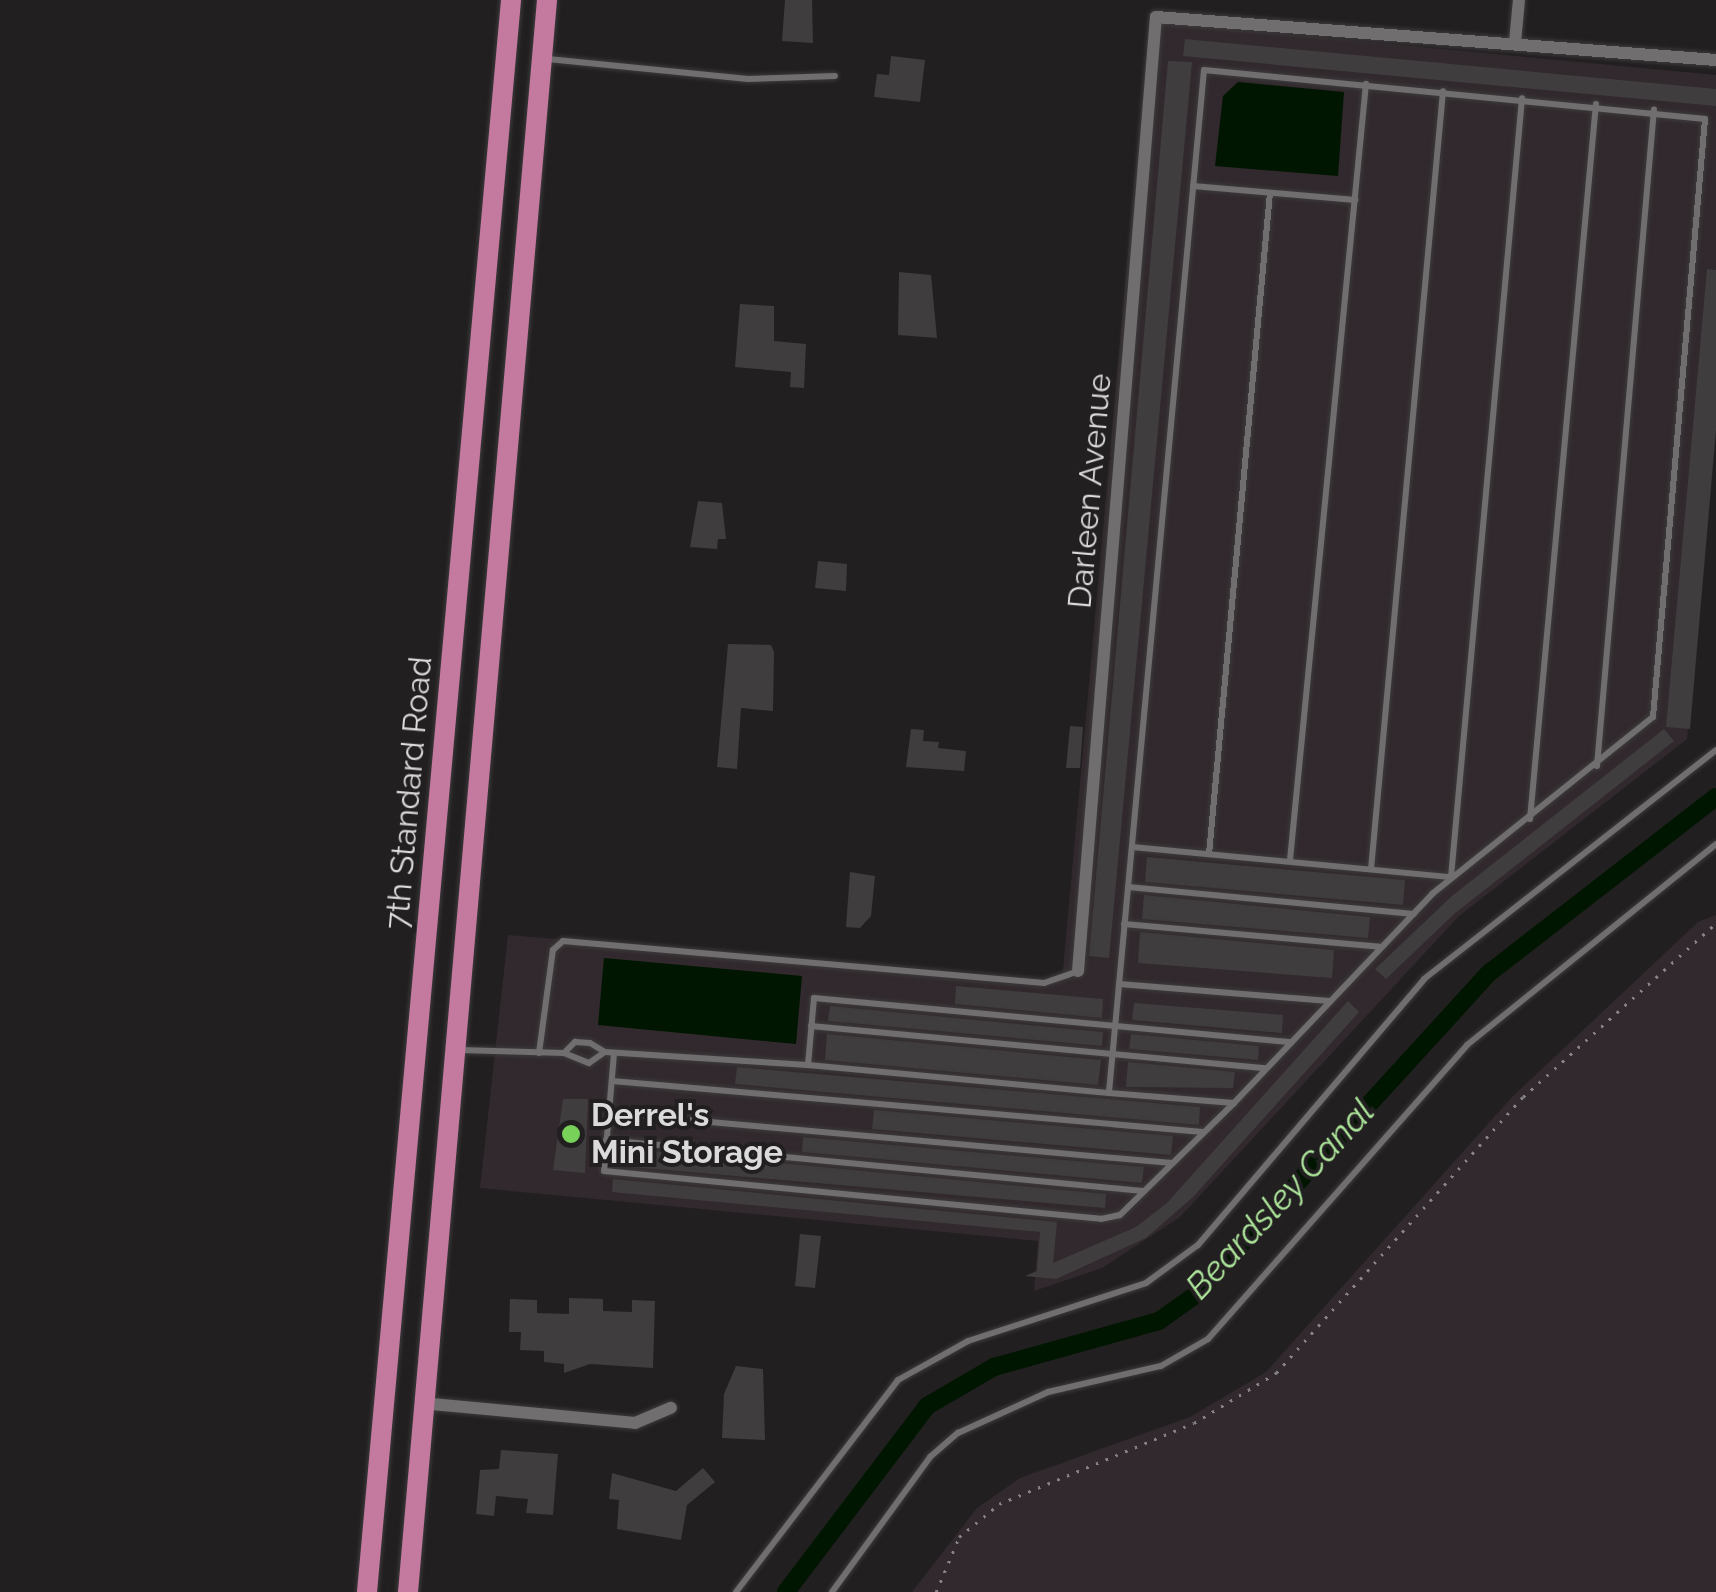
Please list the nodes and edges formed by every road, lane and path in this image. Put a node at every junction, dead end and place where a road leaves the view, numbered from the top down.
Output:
1 (511, 0) edge
2 (547, 0) edge
3 (1519, 0) edge
4 (1515, 42) junction
5 (542, 58) junction
6 (1716, 60) edge
7 (835, 76) dead end
8 (1366, 84) junction
9 (1443, 91) junction
10 (1522, 98) junction
11 (1596, 104) junction
12 (1654, 109) junction
13 (1193, 186) junction
14 (1270, 193) junction
15 (1355, 200) junction
16 (1716, 750) edge
17 (1597, 766) junction
18 (1530, 818) junction
19 (1716, 844) edge
20 (1132, 847) junction
21 (1209, 854) junction
22 (1290, 860) junction
23 (1371, 869) junction
24 (1452, 877) junction
25 (1128, 887) junction
26 (1414, 914) junction
27 (1716, 922) edge
28 (1124, 924) junction
29 (1382, 947) junction
30 (1078, 970) joint
31 (1119, 984) junction
32 (1330, 1002) junction
33 (1115, 1025) junction
34 (812, 1026) junction
35 (1292, 1042) junction
36 (454, 1050) junction
37 (539, 1052) junction
38 (609, 1052) junction
39 (564, 1053) junction
40 (1112, 1054) junction
41 (808, 1064) junction
42 (1266, 1068) junction
43 (612, 1081) junction
44 (1109, 1094) junction
45 (1234, 1103) junction
46 (609, 1113) junction
47 (1204, 1132) junction
48 (606, 1140) junction
49 (1172, 1164) junction
50 (1144, 1192) junction
51 (421, 1403) junction
52 (671, 1408) dead end
53 (367, 1592) edge
54 (408, 1592) edge
55 (736, 1592) edge
56 (832, 1592) edge
57 (936, 1592) edge

1 - 53 main road, 7th Standard Road
2 - 5 main road, 7th Standard Road
3 - 4 street
4 - 6 street
4 - 30 street, Darleen Avenue
5 - 7 lane
5 - 36 main road, 7th Standard Road
8 - 9 lane
8 - 13 lane
8 - 15 lane
9 - 10 lane
9 - 23 lane
10 - 11 lane
10 - 24 lane
11 - 12 lane
11 - 18 lane
12 - 17 lane
12 - 17 lane
13 - 14 lane
13 - 20 lane
14 - 15 lane
14 - 21 lane
15 - 22 lane
16 - 55 lane
17 - 18 lane
18 - 24 lane
19 - 56 lane
20 - 21 lane
20 - 25 lane
21 - 22 lane
22 - 23 lane
23 - 24 lane
24 - 26 lane
25 - 26 lane
25 - 28 lane
26 - 29 lane
27 - 57 path
28 - 29 lane
28 - 31 lane
29 - 32 lane
30 - 37 lane
31 - 32 lane
31 - 33 lane
32 - 35 lane
33 - 34 lane
33 - 35 lane
33 - 40 lane
34 - 40 lane
34 - 41 lane
35 - 42 lane
36 - 37 lane
36 - 51 main road, 7th Standard Road
37 - 39 lane
38 - 39 lane
38 - 39 lane
38 - 41 lane
38 - 43 lane
40 - 42 lane
40 - 44 lane
41 - 44 lane
42 - 45 lane
43 - 46 lane
43 - 47 lane
44 - 45 lane
45 - 47 lane
46 - 48 lane
46 - 49 lane
47 - 49 lane
48 - 50 lane
48 - 50 lane
49 - 50 lane
51 - 52 street
51 - 54 main road, 7th Standard Road

